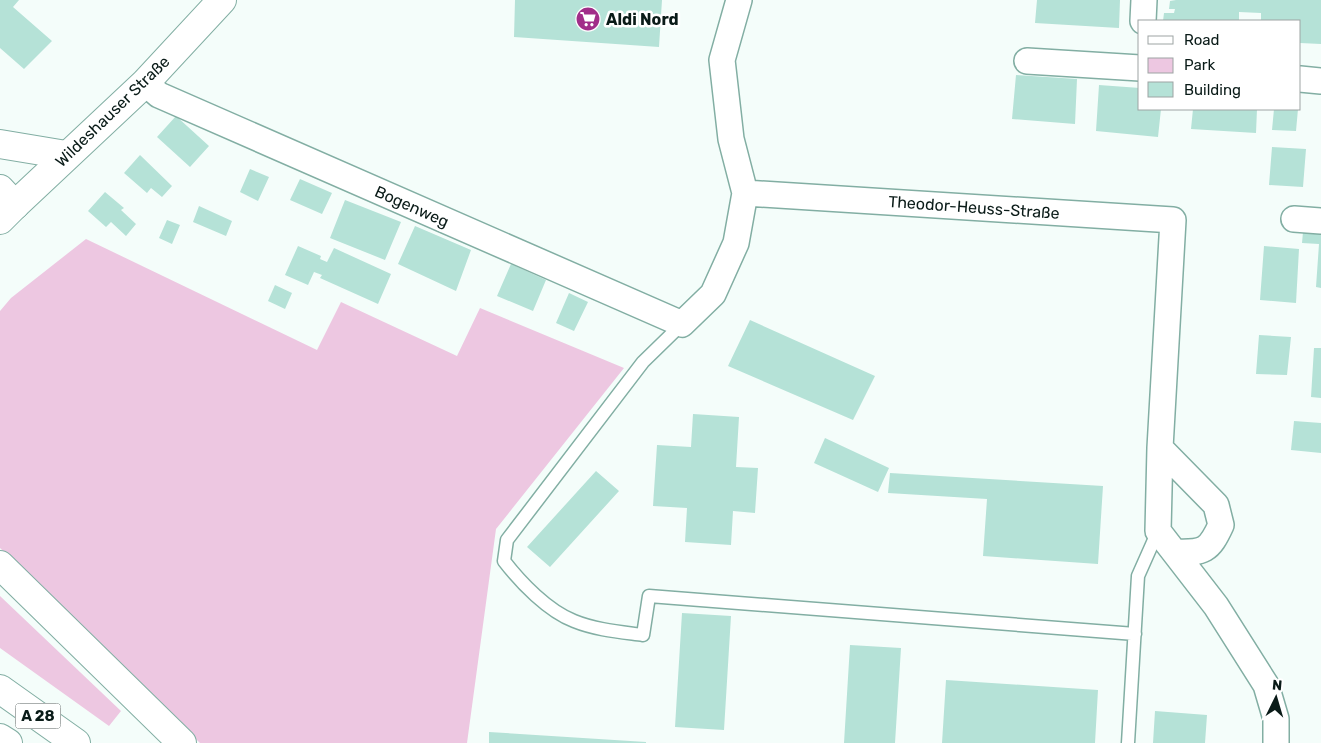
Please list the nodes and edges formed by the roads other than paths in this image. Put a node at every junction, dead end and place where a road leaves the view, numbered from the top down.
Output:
1 (222, 0) edge
2 (739, 0) edge
3 (1144, 0) edge
4 (1143, 20) edge
5 (1027, 61) dead end
6 (1138, 68) edge
7 (1301, 79) edge
8 (1321, 81) edge
9 (145, 83) junction
10 (0, 144) edge
11 (66, 154) junction
12 (745, 193) junction
13 (5, 205) edge
14 (1294, 219) dead end
15 (1321, 221) edge
16 (682, 324) junction
17 (1160, 448) junction
18 (1158, 532) junction
19 (1175, 552) junction
20 (0, 565) edge
21 (1135, 634) junction
22 (0, 689) edge
23 (0, 738) edge
24 (8, 743) edge
25 (76, 743) edge
26 (182, 743) edge
27 (1128, 743) edge
28 (1276, 743) edge

1 - 9 main road, Wildeshauser Straße
2 - 12 street
3 - 4 street
5 - 6 street
7 - 8 street
9 - 11 main road, Wildeshauser Straße
9 - 16 street, Bogenweg
10 - 11 main road
11 - 13 main road, Wildeshauser Straße
12 - 16 street
12 - 17 street, Theodor-Heuss-Straße
14 - 15 street
16 - 21 lane
17 - 18 street, Theodor-Heuss-Straße
17 - 19 street
18 - 19 street
18 - 21 lane
19 - 28 street
20 - 26 main road
21 - 27 lane
22 - 25 main road, A 28
23 - 24 main road, A 28

